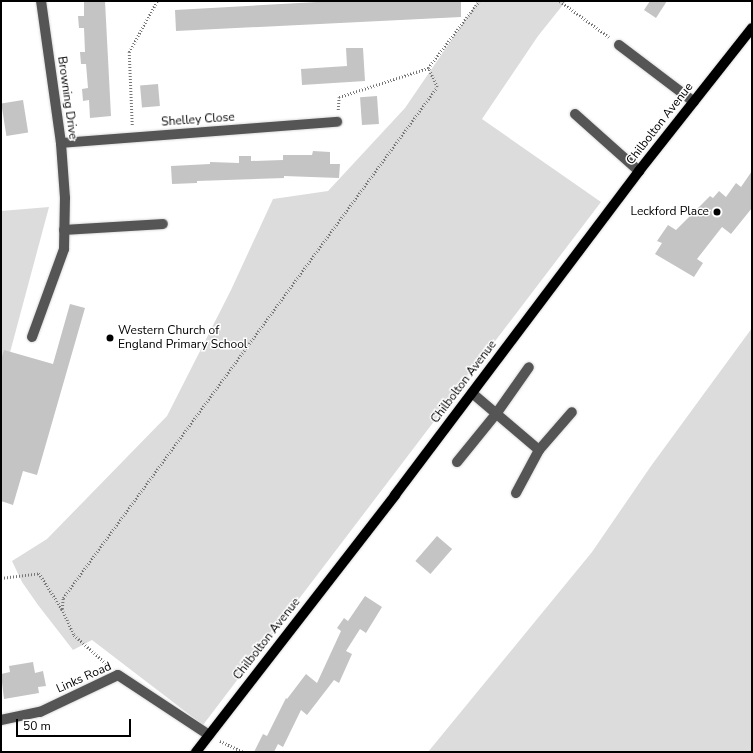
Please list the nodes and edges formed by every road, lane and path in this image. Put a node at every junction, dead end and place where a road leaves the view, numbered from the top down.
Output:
1 (41, 1) edge
2 (157, 1) edge
3 (479, 1) edge
4 (560, 1) edge
5 (752, 28) edge
6 (619, 45) joint
7 (428, 68) junction
8 (694, 102) junction
9 (575, 114) dead end
10 (337, 122) joint
11 (132, 138) junction
12 (61, 143) junction
13 (639, 171) junction
14 (163, 224) dead end
15 (64, 230) junction
16 (32, 337) dead end
17 (529, 368) dead end
18 (472, 393) junction
19 (572, 412) dead end
20 (496, 414) junction
21 (539, 450) junction
22 (457, 462) dead end
23 (516, 493) dead end
24 (1, 578) edge
25 (62, 609) junction
26 (118, 675) junction
27 (1, 720) edge
28 (209, 735) junction
29 (196, 752) edge
30 (244, 752) edge

1 - 12 street, Browning Drive
2 - 11 path
3 - 7 path
4 - 6 path
5 - 8 main road, Chilbolton Avenue
6 - 8 street
7 - 10 path
7 - 25 path
8 - 13 main road, Chilbolton Avenue
9 - 13 street
10 - 11 street, Shelley Close
11 - 12 street, Shelley Close
12 - 15 street, Browning Drive
13 - 18 main road, Chilbolton Avenue
14 - 15 street
15 - 16 street, Browning Drive
17 - 20 street
18 - 20 street
18 - 28 main road, Chilbolton Avenue
19 - 21 street
20 - 21 street
20 - 22 street
21 - 23 street
24 - 25 path
25 - 26 path
26 - 27 street, Links Road
26 - 28 street, Links Road
28 - 29 main road, Chilbolton Avenue
28 - 30 path

